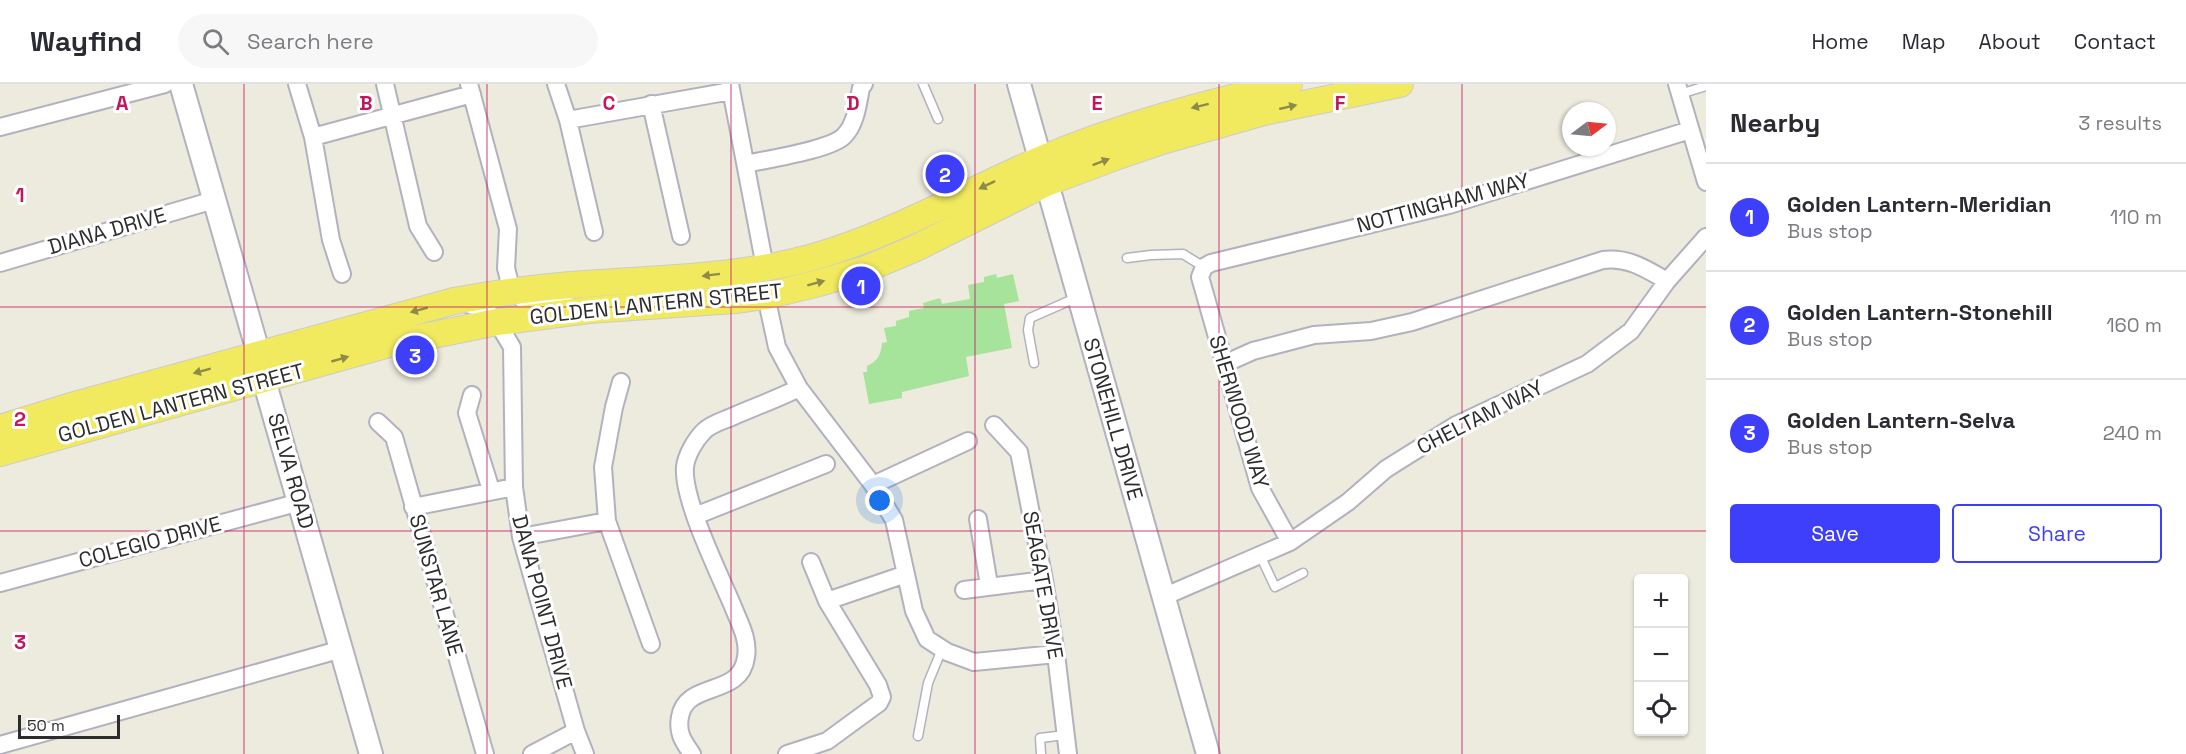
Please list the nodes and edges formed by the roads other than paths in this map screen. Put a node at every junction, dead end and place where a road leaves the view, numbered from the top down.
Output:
1 (165, 84) edge
2 (181, 84) edge
3 (297, 84) edge
4 (385, 84) edge
5 (556, 84) edge
6 (864, 84) edge
7 (923, 84) edge
8 (1019, 84) edge
9 (1289, 84) edge
10 (1400, 84) edge
11 (1706, 86) edge
12 (730, 87) edge
13 (471, 89) edge
14 (1679, 89) edge
15 (651, 104) junction
16 (394, 115) junction
17 (938, 119) dead end
18 (568, 120) junction
19 (0, 127) edge
20 (1690, 130) junction
21 (313, 137) junction
22 (746, 164) junction
23 (1043, 172) junction
24 (1706, 182) edge
25 (214, 200) junction
26 (594, 232) dead end
27 (681, 236) dead end
28 (1706, 237) edge
29 (434, 252) dead end
30 (810, 258) junction
31 (1127, 258) dead end
32 (0, 263) edge
33 (765, 267) junction
34 (1202, 272) junction
35 (342, 274) dead end
36 (1667, 281) junction
37 (512, 291) junction
38 (766, 296) junction
39 (1078, 297) junction
40 (735, 300) junction
41 (454, 301) junction
42 (589, 310) junction
43 (497, 322) junction
44 (1034, 363) dead end
45 (1224, 364) junction
46 (261, 368) junction
47 (621, 382) dead end
48 (799, 388) junction
49 (472, 395) dead end
50 (378, 422) dead end
51 (994, 425) dead end
52 (0, 428) edge
53 (968, 441) dead end
54 (0, 453) edge
55 (826, 464) dead end
56 (873, 484) junction
57 (514, 487) junction
58 (491, 490) junction
59 (300, 502) junction
60 (413, 507) junction
61 (695, 516) junction
62 (978, 519) dead end
63 (607, 521) junction
64 (521, 537) junction
65 (1290, 542) junction
66 (1260, 555) junction
67 (811, 562) dead end
68 (1303, 573) dead end
69 (906, 574) junction
70 (1044, 580) junction
71 (0, 583) edge
72 (990, 585) junction
73 (964, 590) dead end
74 (1163, 597) junction
75 (827, 601) junction
76 (651, 644) dead end
77 (342, 649) junction
78 (942, 649) junction
79 (1056, 654) junction
80 (576, 731) junction
81 (1065, 735) junction
82 (918, 736) dead end
83 (0, 745) edge
84 (371, 754) edge
85 (484, 754) edge
86 (532, 754) edge
87 (585, 754) edge
88 (692, 754) edge
89 (787, 754) edge
90 (1041, 754) edge
91 (1068, 754) edge
92 (1208, 754) edge

1 - 19 street
2 - 25 street, SELVA ROAD
3 - 21 street
4 - 16 street
5 - 18 street
6 - 22 street
7 - 17 lane
8 - 23 street, STONEHILL DRIVE
9 -> 23 main road, GOLDEN LANTERN STREET
23 -> 10 main road, GOLDEN LANTERN STREET
11 - 14 lane
12 - 15 street
12 - 22 street
13 - 16 street
13 - 37 street
14 - 20 street
15 - 18 street
15 - 27 street
16 - 21 street
16 - 29 street
18 - 26 street
20 - 24 street
20 - 34 street, NOTTINGHAM WAY
21 - 35 street
22 - 33 street
23 -> 30 main road, GOLDEN LANTERN STREET
38 -> 23 main road, GOLDEN LANTERN STREET
23 - 39 street, STONEHILL DRIVE
25 - 32 street, DIANA DRIVE
25 - 46 street, SELVA ROAD
28 - 36 street, CHELTAM WAY
30 - 33 main road, GOLDEN LANTERN STREET
30 - 38 main road
31 - 34 lane
33 -> 37 main road, GOLDEN LANTERN STREET
33 - 40 main road
34 - 45 street, SHERWOOD WAY
36 - 45 street
36 - 65 street, CHELTAM WAY
37 - 41 main road, GOLDEN LANTERN STREET
37 - 42 street
38 - 40 main road, GOLDEN LANTERN STREET
38 - 48 street
39 - 44 lane
39 - 74 street, STONEHILL DRIVE
40 - 42 main road, GOLDEN LANTERN STREET
41 - 43 street, DANA POINT DRIVE
41 -> 46 main road, GOLDEN LANTERN STREET
42 - 43 main road, GOLDEN LANTERN STREET
46 -> 43 main road, GOLDEN LANTERN STREET
43 - 57 street, DANA POINT DRIVE
45 - 65 street, SHERWOOD WAY
46 -> 52 main road, GOLDEN LANTERN STREET
46 - 54 main road, GOLDEN LANTERN STREET
46 - 59 street, SELVA ROAD
47 - 63 street
48 - 56 street
48 - 61 street
49 - 58 street
50 - 60 street, SUNSTAR LANE
51 - 70 street, SEAGATE DRIVE
53 - 56 street
55 - 61 street
56 - 69 street
57 - 58 street
57 - 64 street, DANA POINT DRIVE
58 - 60 street
59 - 71 street, COLEGIO DRIVE
59 - 77 street, SELVA ROAD
60 - 85 street, SUNSTAR LANE
61 - 88 street
62 - 72 street
63 - 64 street
63 - 76 street
64 - 80 street, DANA POINT DRIVE
65 - 66 street, CHELTAM WAY
66 - 68 lane
66 - 74 street, CHELTAM WAY
67 - 75 street
69 - 75 street
69 - 78 street
70 - 72 street
70 - 79 street, SEAGATE DRIVE
72 - 73 street
74 - 92 street, STONEHILL DRIVE
75 - 89 street
77 - 83 street
77 - 84 street, SELVA ROAD
78 - 79 street
78 - 82 lane
79 - 81 street, SEAGATE DRIVE
80 - 86 street
80 - 87 street, DANA POINT DRIVE
81 - 90 lane
81 - 91 street, SEAGATE DRIVE

